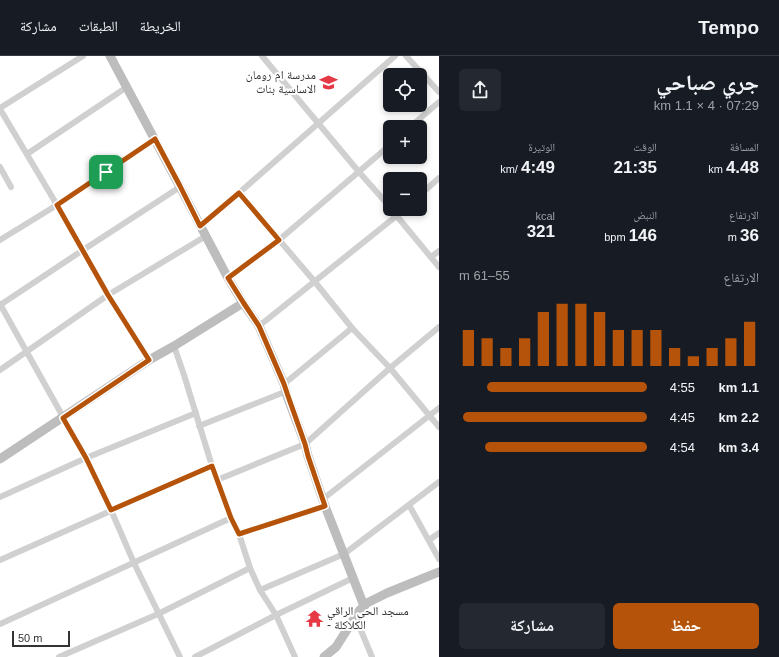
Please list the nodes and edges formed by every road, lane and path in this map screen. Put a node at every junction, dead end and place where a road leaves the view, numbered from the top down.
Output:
1 (82, 56) edge
2 (110, 56) edge
3 (262, 56) edge
4 (395, 56) edge
5 (406, 56) edge
6 (127, 87) junction
7 (439, 92) edge
8 (439, 102) edge
9 (0, 108) edge
10 (418, 120) edge
11 (318, 123) junction
12 (155, 139) junction
13 (383, 151) edge
14 (27, 154) junction
15 (0, 167) edge
16 (359, 172) junction
17 (439, 178) edge
18 (180, 186) junction
19 (11, 187) dead end
20 (427, 189) edge
21 (239, 193) junction
22 (383, 199) edge
23 (57, 205) junction
24 (397, 216) joint
25 (200, 226) junction
26 (206, 236) junction
27 (0, 240) edge
28 (279, 240) junction
29 (83, 250) junction
30 (439, 251) edge
31 (431, 257) junction
32 (439, 267) edge
33 (228, 278) junction
34 (315, 282) junction
35 (108, 295) junction
36 (243, 302) junction
37 (0, 305) edge
38 (259, 326) junction
39 (439, 327) edge
40 (352, 328) junction
41 (174, 346) junction
42 (26, 352) junction
43 (149, 360) junction
44 (390, 368) junction
45 (0, 370) edge
46 (285, 388) junction
47 (439, 408) edge
48 (196, 413) junction
49 (430, 416) junction
50 (63, 418) junction
51 (199, 426) junction
52 (439, 427) edge
53 (305, 444) junction
54 (86, 458) junction
55 (0, 459) edge
56 (212, 466) junction
57 (218, 480) junction
58 (439, 482) edge
59 (0, 497) edge
60 (324, 502) junction
61 (409, 505) junction
62 (111, 510) junction
63 (231, 518) junction
64 (439, 533) edge
65 (239, 534) junction
66 (429, 540) junction
67 (344, 554) junction
68 (439, 559) edge
69 (0, 560) edge
70 (134, 563) junction
71 (250, 568) junction
72 (439, 572) edge
73 (353, 578) junction
74 (260, 590) junction
75 (364, 606) junction
76 (158, 614) junction
77 (276, 615) junction
78 (355, 616) junction
79 (0, 624) edge
80 (60, 657) edge
81 (180, 657) edge
82 (195, 657) edge
83 (294, 657) edge
84 (324, 657) edge
85 (372, 657) edge

1 - 9 street
2 - 6 street
3 - 11 street
4 - 11 street
5 - 7 street
6 - 12 street
6 - 14 street
8 - 10 street
9 - 14 street
11 - 16 street
11 - 21 street
12 - 18 street
12 - 23 street
13 - 16 street
14 - 23 street
15 - 19 street
16 - 22 street
16 - 28 street
17 - 20 street
18 - 25 street
18 - 29 street
21 - 25 street
21 - 28 street
23 - 27 street
23 - 29 street
24 - 31 street
24 - 34 street
25 - 26 street
26 - 33 street
26 - 35 street
28 - 33 street
28 - 34 street
29 - 35 street
29 - 37 street
30 - 31 street
31 - 32 street
33 - 36 street
34 - 38 street
34 - 40 street
35 - 42 street
35 - 43 street
36 - 38 street
36 - 41 street
37 - 42 street
38 - 46 street
39 - 44 street
40 - 44 street
40 - 46 street
41 - 43 street
41 - 48 street
42 - 45 street
42 - 50 street
43 - 50 street
44 - 49 street
44 - 53 street
46 - 51 street
46 - 53 street
47 - 49 street
48 - 51 street
48 - 54 street
49 - 52 street
49 - 60 street
50 - 54 street
50 - 55 street
51 - 56 street
53 - 57 street
53 - 60 street
54 - 59 street
54 - 62 street
56 - 57 street
56 - 62 street
57 - 63 street
58 - 61 street
60 - 65 street
60 - 67 street
61 - 66 street
61 - 67 street
62 - 69 street
62 - 70 street
63 - 65 street
63 - 70 street
64 - 66 street
65 - 71 street
66 - 68 street
67 - 73 street
67 - 74 street
70 - 76 street
70 - 79 street
71 - 74 street
71 - 76 street
72 - 75 street
73 - 75 street
73 - 77 street
74 - 77 street
75 - 78 street
76 - 80 street
76 - 81 street
77 - 82 street
77 - 83 street
78 - 84 street
78 - 85 street

